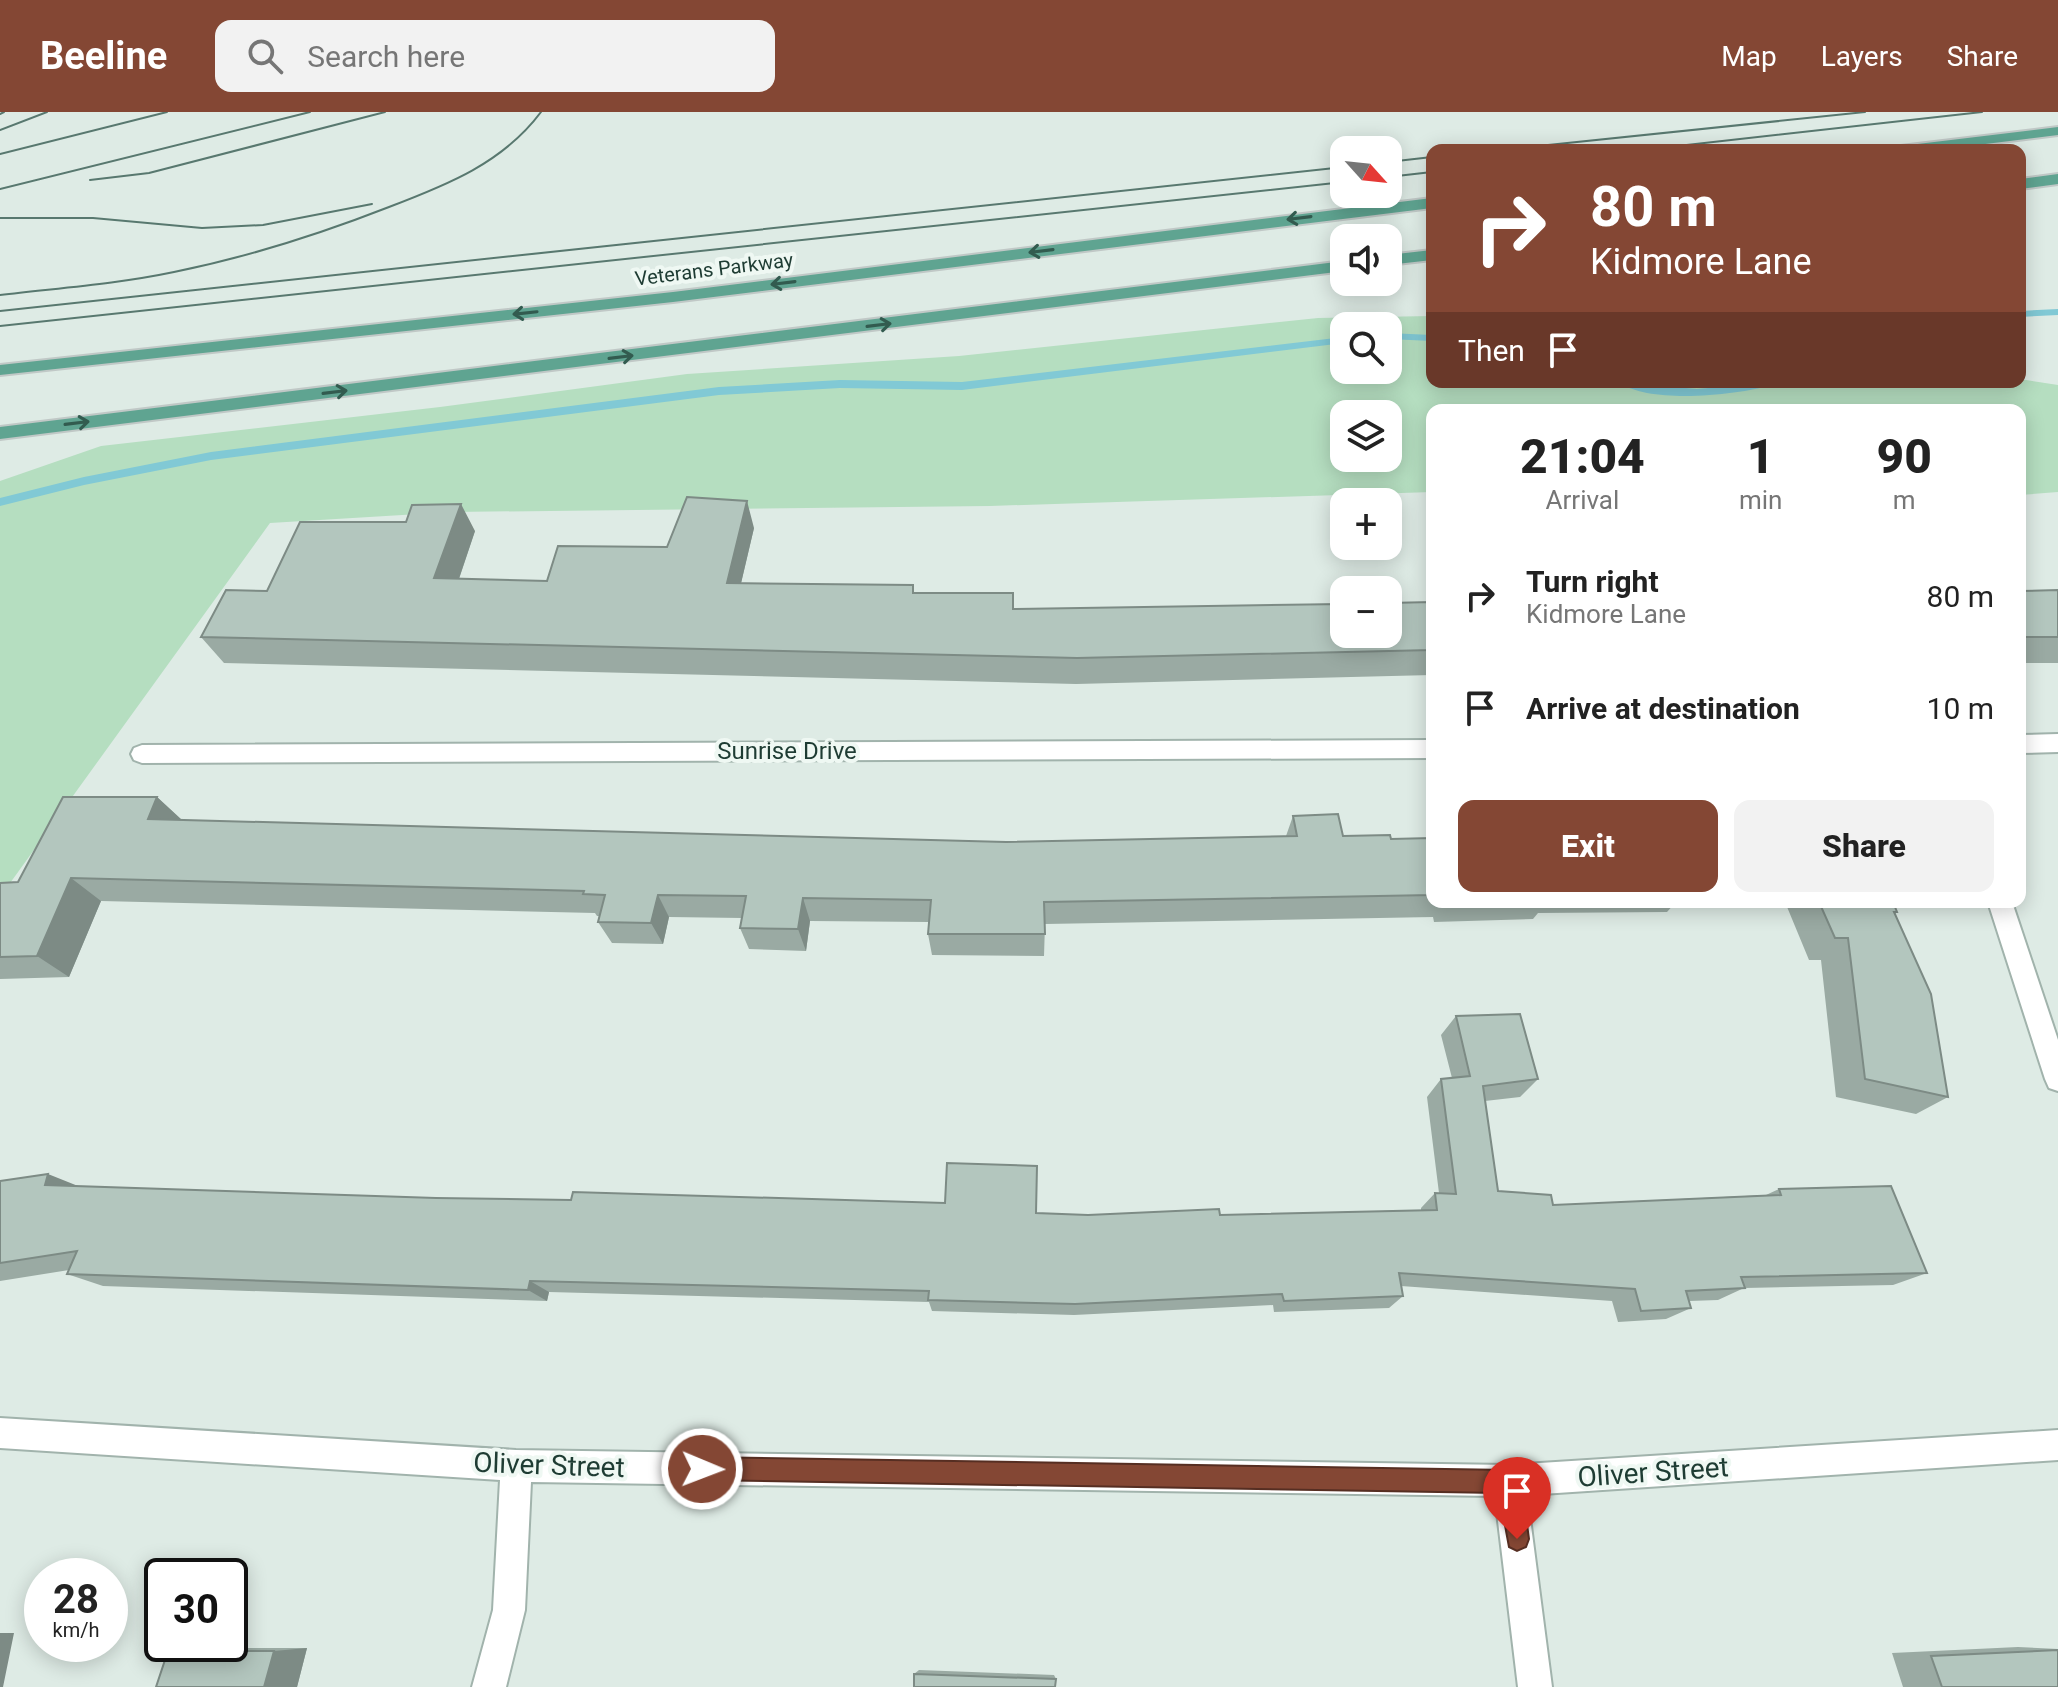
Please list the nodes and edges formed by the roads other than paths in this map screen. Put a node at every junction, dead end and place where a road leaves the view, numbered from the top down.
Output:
1 (2058, 131) edge
2 (1951, 144) edge
3 (2058, 179) edge
4 (2026, 183) edge
5 (1426, 204) edge
6 (1426, 256) edge
7 (1402, 258) edge
8 (1330, 268) edge
9 (0, 370) edge
10 (0, 433) edge
11 (2058, 743) edge
12 (2026, 744) edge
13 (1426, 749) edge
14 (142, 754) dead end
15 (2002, 908) edge
16 (2058, 1079) edge
17 (0, 1433) edge
18 (2058, 1445) edge
19 (516, 1466) junction
20 (1509, 1481) junction
21 (489, 1687) edge
22 (1535, 1687) edge

1 - 2 main road
3 - 4 main road
5 -> 9 main road, Veterans Parkway
6 - 7 main road
10 -> 8 main road
11 - 12 street
13 - 14 street, Sunrise Drive
15 - 16 street
17 - 19 street, Oliver Street
18 - 20 street, Oliver Street
19 - 20 street, Oliver Street
19 - 21 street
20 - 22 street

